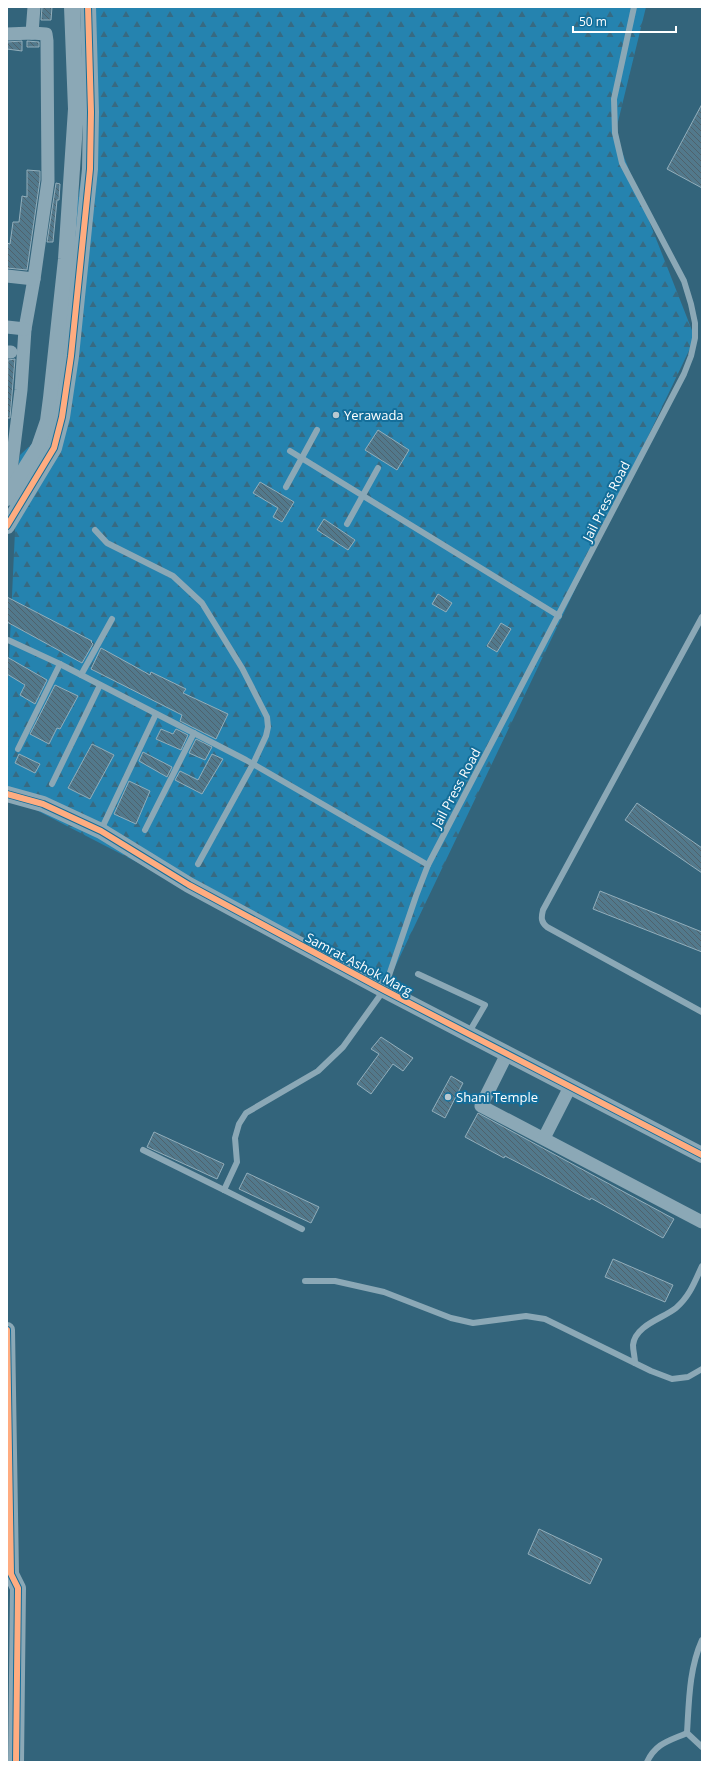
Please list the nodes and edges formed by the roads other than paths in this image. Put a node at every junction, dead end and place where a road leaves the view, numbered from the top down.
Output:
1 (34, 7) edge
2 (72, 7) edge
3 (88, 7) edge
4 (634, 7) edge
5 (32, 33) junction
6 (7, 34) edge
7 (7, 276) edge
8 (34, 279) junction
9 (7, 327) edge
10 (25, 329) junction
11 (317, 430) dead end
12 (290, 451) dead end
13 (302, 457) junction
14 (378, 468) dead end
15 (286, 487) dead end
16 (363, 495) junction
17 (7, 497) edge
18 (347, 524) dead end
19 (7, 526) edge
20 (95, 530) dead end
21 (559, 616) junction
22 (702, 617) edge
23 (112, 619) dead end
24 (8, 640) dead end
25 (60, 664) junction
26 (81, 675) junction
27 (100, 684) junction
28 (156, 714) junction
29 (194, 733) junction
30 (18, 749) dead end
31 (253, 764) junction
32 (52, 784) dead end
33 (7, 794) edge
34 (145, 830) dead end
35 (101, 831) junction
36 (198, 864) dead end
37 (428, 865) junction
38 (418, 974) dead end
39 (384, 990) junction
40 (702, 1012) edge
41 (468, 1034) junction
42 (508, 1054) junction
43 (570, 1086) junction
44 (544, 1138) junction
45 (143, 1150) dead end
46 (702, 1155) edge
47 (224, 1190) junction
48 (702, 1222) edge
49 (302, 1228) dead end
50 (702, 1266) edge
51 (305, 1281) dead end
52 (7, 1330) edge
53 (635, 1363) junction
54 (702, 1369) edge
55 (9, 1577) edge
56 (702, 1640) edge
57 (12, 1672) edge
58 (687, 1733) junction
59 (11, 1746) edge
60 (702, 1747) edge
61 (16, 1762) edge
62 (647, 1762) edge

1 - 5 street
2 - 17 street
3 - 19 street
4 - 21 lane, Jail Press Road
5 - 6 street
5 - 8 street
7 - 8 street
8 - 10 street
9 - 10 street
10 - 17 street
11 - 13 lane
12 - 13 lane
13 - 15 lane
13 - 16 lane
14 - 16 lane
16 - 18 lane
16 - 21 lane
20 - 31 lane
21 - 37 lane, Jail Press Road
22 - 40 lane
23 - 26 lane
24 - 25 lane
25 - 26 lane
25 - 30 lane
26 - 27 lane
27 - 28 lane
27 - 32 lane
28 - 29 lane
28 - 35 lane
29 - 31 lane
29 - 34 lane
31 - 36 lane
31 - 37 lane
33 - 35 street, Samrat Ashok Marg
35 - 39 street, Samrat Ashok Marg
37 - 39 lane, Jail Press Road
38 - 41 lane
39 - 41 street, Samrat Ashok Marg
39 - 47 lane, Jail Press Road
41 - 42 street, Samrat Ashok Marg
42 - 43 street, Samrat Ashok Marg
42 - 44 street
43 - 44 street
43 - 46 street, Samrat Ashok Marg
44 - 48 street
45 - 47 lane
47 - 49 lane
50 - 53 lane
51 - 53 lane
52 - 55 street
53 - 54 lane
55 - 57 street
56 - 58 lane
57 - 59 street
58 - 60 lane
58 - 62 lane
59 - 61 street

